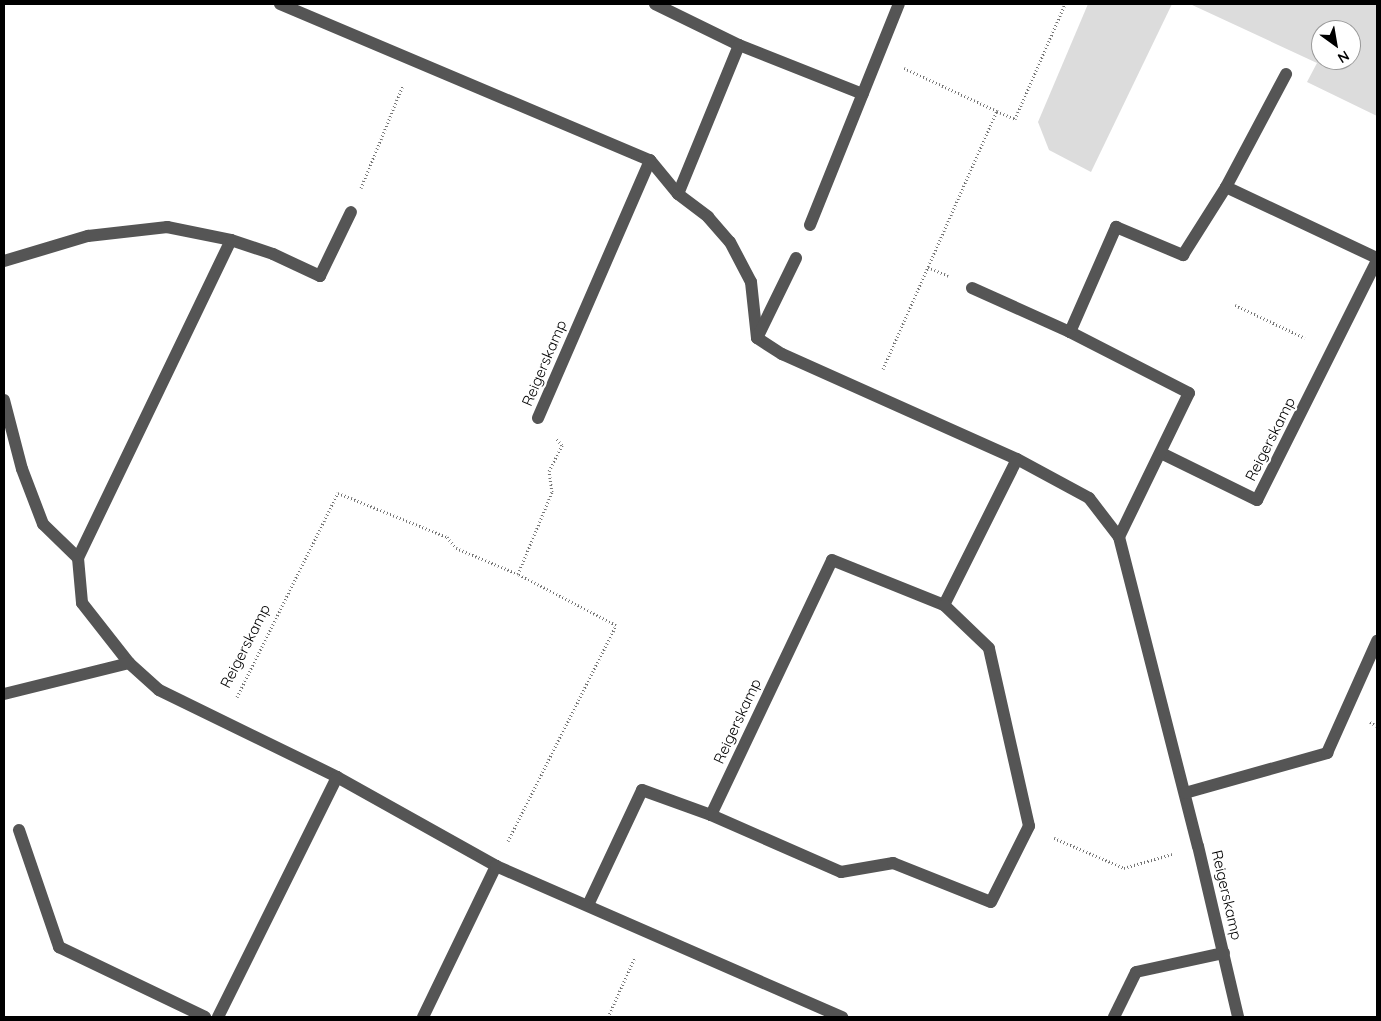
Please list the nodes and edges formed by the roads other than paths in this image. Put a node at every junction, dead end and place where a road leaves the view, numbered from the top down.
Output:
1 (280, 4) edge
2 (655, 4) edge
3 (899, 4) edge
4 (306, 8) edge
5 (739, 45) junction
6 (1286, 74) dead end
7 (863, 94) junction
8 (650, 160) junction
9 (1226, 187) junction
10 (678, 194) junction
11 (351, 212) road end
12 (810, 225) dead end
13 (231, 240) junction
14 (796, 258) dead end
15 (1377, 259) edge
16 (4, 261) edge
17 (972, 288) dead end
18 (1070, 332) junction
19 (757, 338) junction
20 (4, 400) edge
21 (538, 418) road end
22 (1161, 453) junction
23 (1017, 459) junction
24 (1119, 537) junction
25 (78, 558) junction
26 (944, 605) junction
27 (1377, 641) edge
28 (129, 663) junction
29 (4, 694) edge
30 (336, 777) junction
31 (1185, 793) junction
32 (710, 815) junction
33 (19, 830) dead end
34 (496, 866) junction
35 (588, 905) junction
36 (1224, 953) junction
37 (205, 1017) edge
38 (218, 1017) edge
39 (423, 1017) edge
40 (842, 1017) edge
41 (1114, 1017) edge
42 (1238, 1017) edge

1 - 4 street
2 - 5 street
3 - 7 street
4 - 8 street
5 - 7 street
5 - 10 street
6 - 9 street
7 - 12 street
8 - 10 street
8 - 21 street, Reigerskamp
9 - 15 street, Reigerskamp
9 - 18 street
10 - 19 street
11 - 13 street
13 - 16 street
13 - 25 street
14 - 19 street
15 - 22 street, Reigerskamp
17 - 18 street
18 - 22 street
19 - 23 street, Reigerskamp
20 - 25 street
22 - 24 street
23 - 24 street, Reigerskamp
23 - 26 street
24 - 31 street, Reigerskamp
25 - 28 street
26 - 32 street, Reigerskamp
26 - 32 street, Reigerskamp
27 - 31 street
28 - 29 street
28 - 30 street
30 - 34 street
30 - 38 street
31 - 36 street, Reigerskamp
32 - 35 street
33 - 37 street
34 - 35 street
34 - 39 street
35 - 40 street
36 - 41 street, Reigerskamp
36 - 42 street, Reigerskamp

